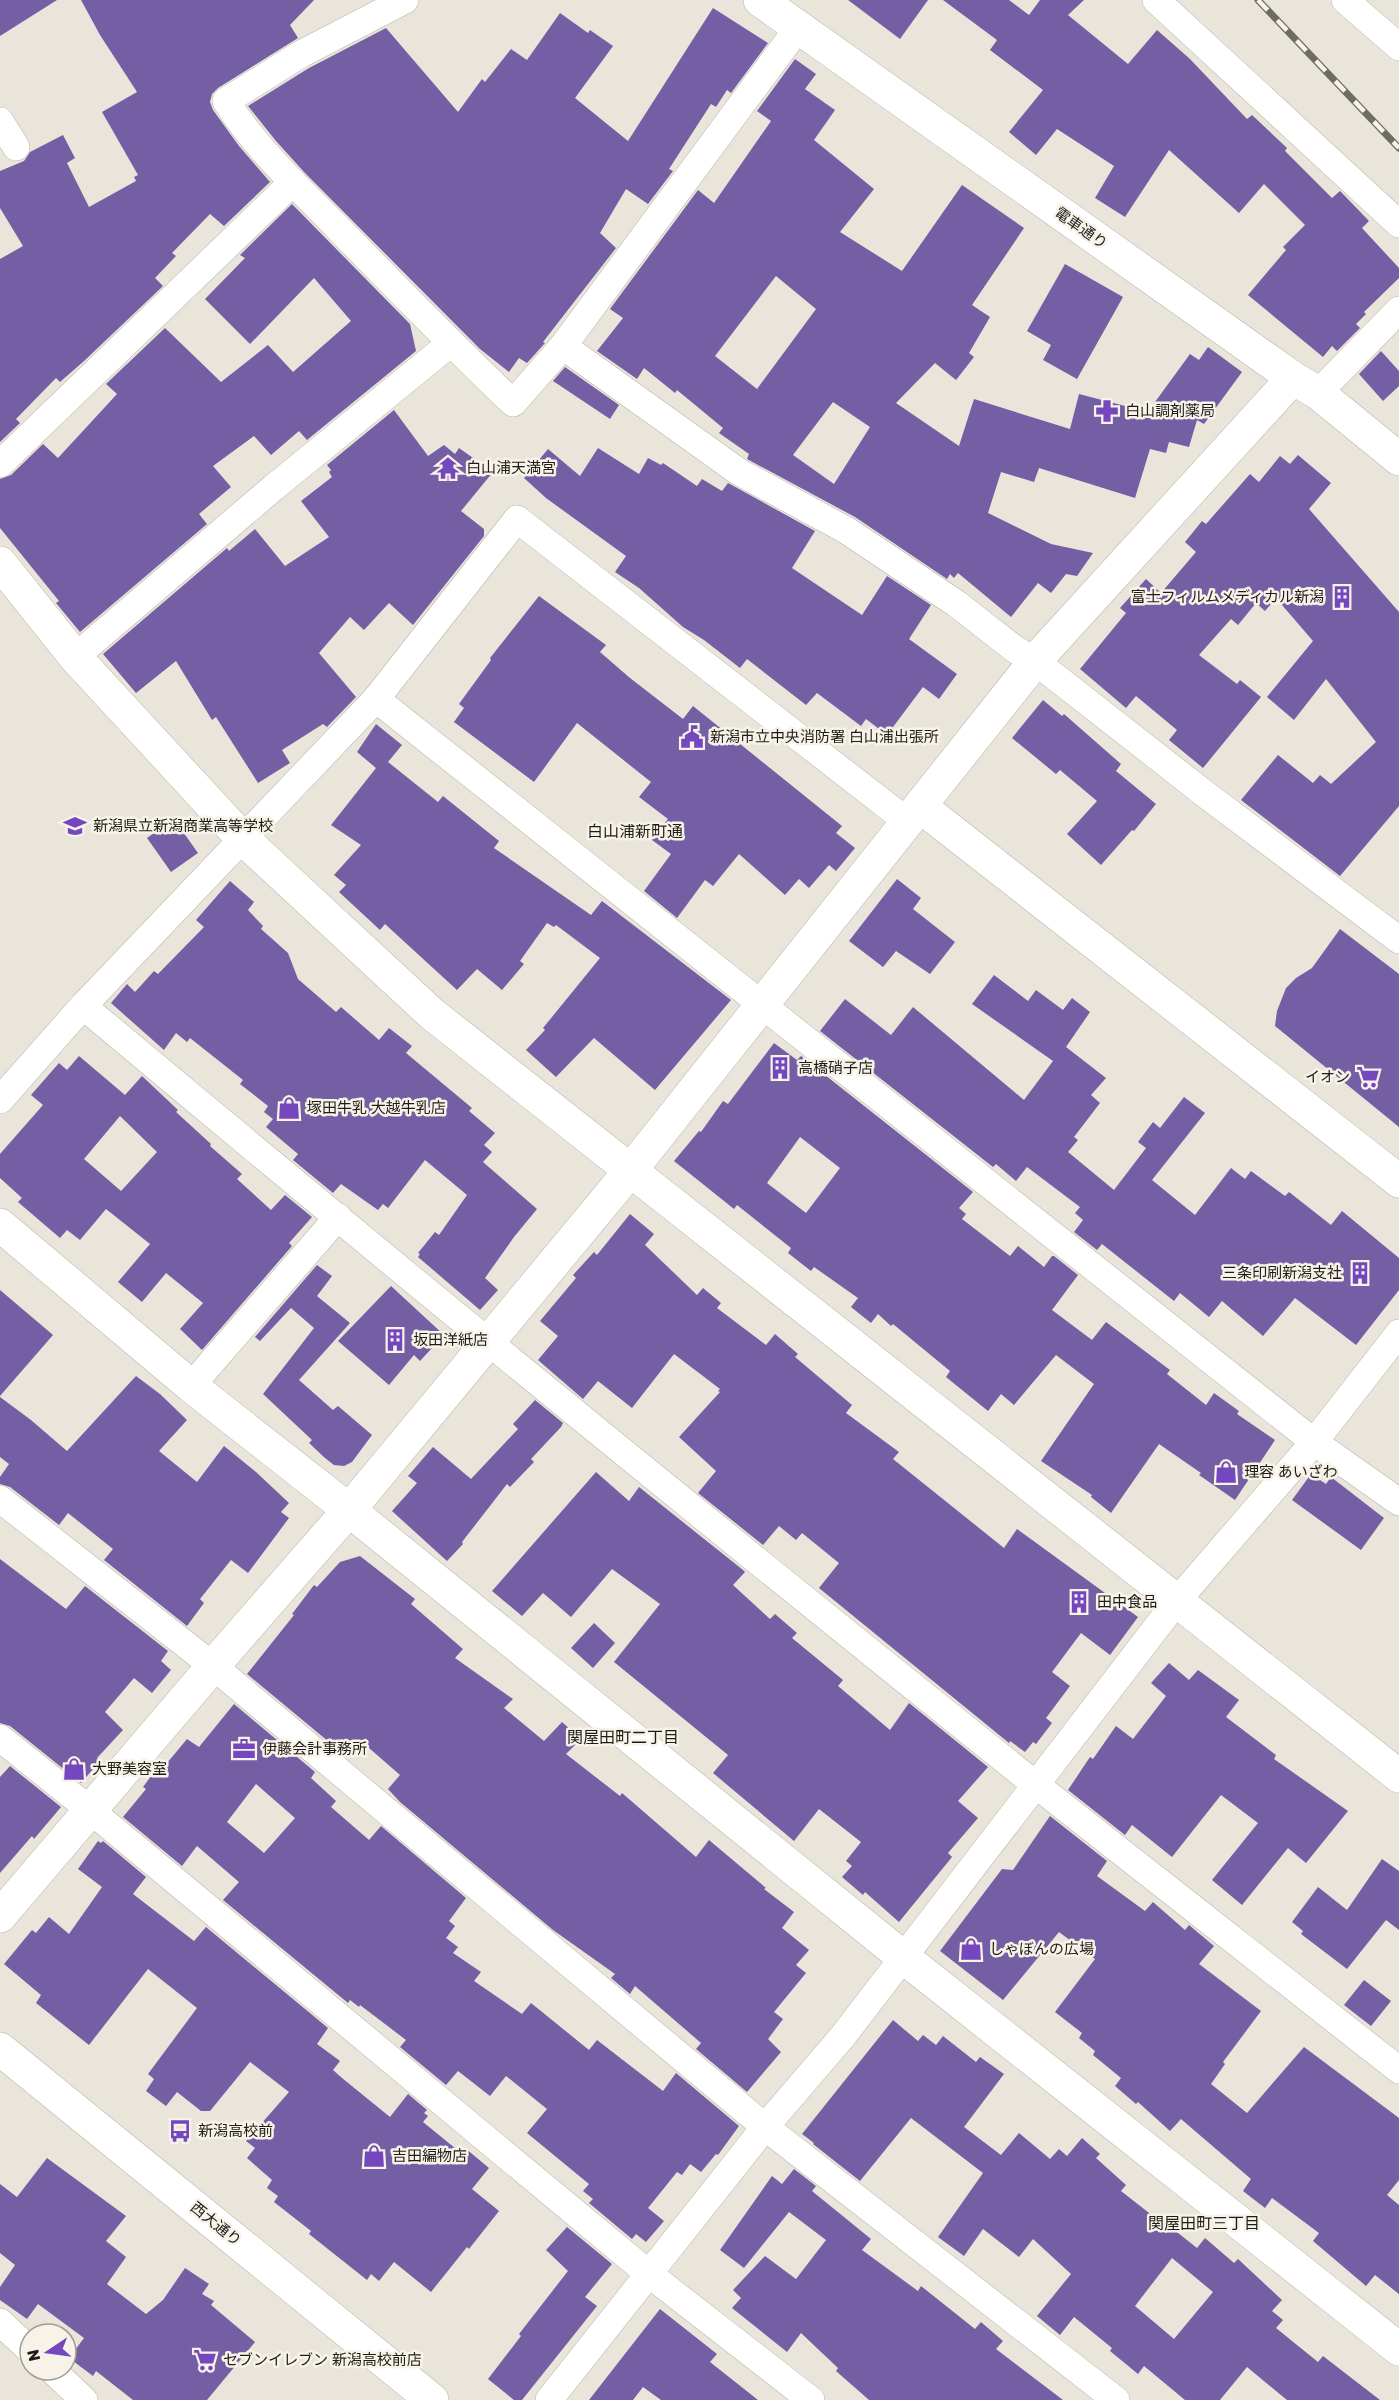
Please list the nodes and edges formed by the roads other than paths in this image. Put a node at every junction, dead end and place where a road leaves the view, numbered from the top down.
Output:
1 (405, 0) edge
2 (760, 0) edge
3 (1156, 0) edge
4 (1345, 0) edge
5 (798, 28) junction
6 (1399, 47) edge
7 (0, 121) edge
8 (16, 147) dead end
9 (293, 182) junction
10 (1399, 224) edge
11 (1399, 310) edge
12 (451, 344) junction
13 (563, 346) junction
14 (1306, 385) junction
15 (1399, 459) edge
16 (0, 464) edge
17 (0, 563) edge
18 (75, 657) junction
19 (1035, 661) junction
20 (376, 699) junction
21 (915, 815) junction
22 (242, 838) junction
23 (1399, 940) edge
24 (83, 1006) junction
25 (762, 1007) junction
26 (0, 1101) edge
27 (630, 1171) junction
28 (1399, 1181) edge
29 (338, 1217) junction
30 (0, 1225) edge
31 (1399, 1333) edge
32 (487, 1341) junction
33 (191, 1386) junction
34 (1314, 1442) junction
35 (0, 1499) edge
36 (1399, 1502) edge
37 (349, 1509) junction
38 (1176, 1602) junction
39 (213, 1666) junction
40 (0, 1738) edge
41 (1399, 1776) edge
42 (1035, 1784) junction
43 (90, 1810) junction
44 (0, 1916) edge
45 (903, 1957) junction
46 (0, 2049) edge
47 (1399, 2070) edge
48 (765, 2127) junction
49 (649, 2274) junction
50 (0, 2322) edge
51 (18, 2339) edge
52 (1399, 2349) edge
53 (65, 2382) edge
54 (84, 2400) edge
55 (432, 2400) edge
56 (549, 2400) edge
57 (811, 2400) edge
58 (1116, 2400) edge

1 - 9 street
2 - 5 main road, 電車通り
3 - 10 street
4 - 6 street
5 - 13 street
5 - 14 main road, 電車通り
7 - 8 street
9 - 12 street
9 - 16 street
11 - 14 street
12 - 13 street
12 - 18 street
13 - 19 street
14 - 15 main road, 電車通り
14 - 19 main road
17 - 18 main road
18 - 22 main road
19 - 21 main road
19 - 23 street
20 - 21 street
20 - 22 street
20 - 25 street
21 - 25 main road
21 - 28 main road
22 - 24 street
22 - 27 main road
24 - 26 street
24 - 29 street
25 - 27 main road
25 - 34 street
27 - 32 main road
27 - 38 main road
29 - 32 street
29 - 33 street
30 - 33 main road
31 - 34 street
32 - 37 main road
32 - 42 street
33 - 37 main road
34 - 36 street
34 - 38 street
35 - 39 street
37 - 39 main road
37 - 45 main road
38 - 41 main road
38 - 42 street
39 - 43 main road
39 - 48 street
40 - 43 street
42 - 45 street
42 - 47 street
43 - 44 main road
43 - 49 street
45 - 48 street
45 - 52 main road
46 - 55 main road, 西大通り
48 - 49 street
48 - 58 street
49 - 56 street
49 - 57 street
50 - 51 street
53 - 54 street

